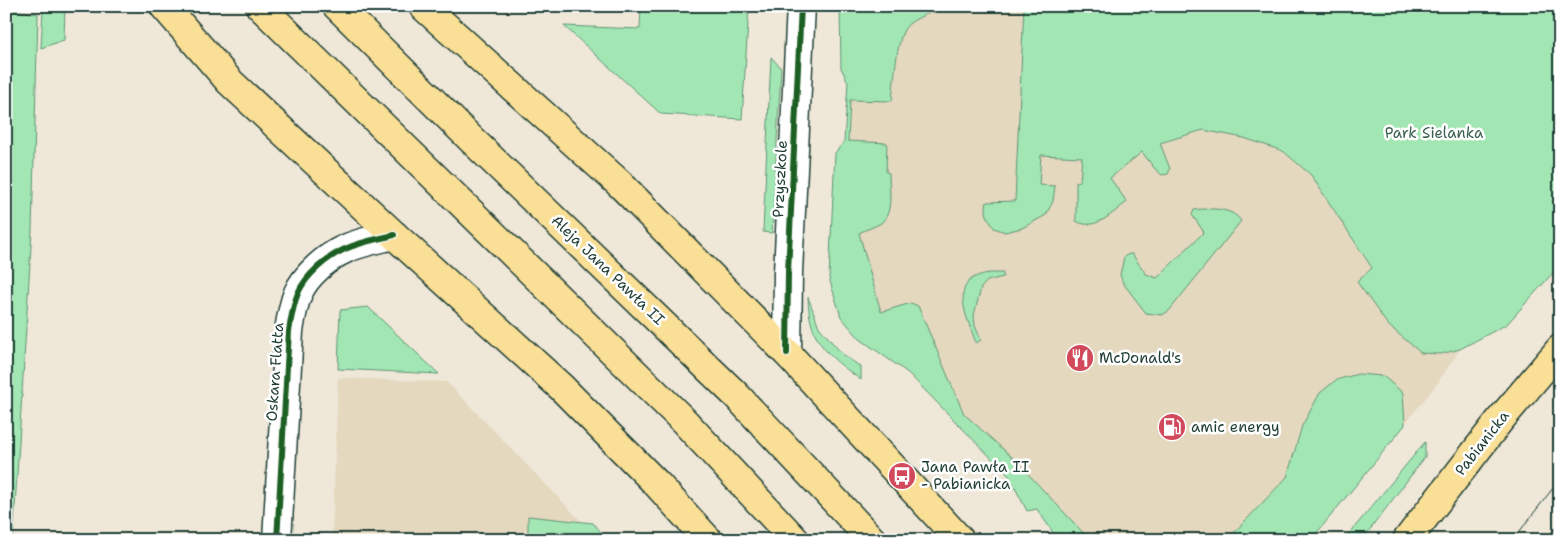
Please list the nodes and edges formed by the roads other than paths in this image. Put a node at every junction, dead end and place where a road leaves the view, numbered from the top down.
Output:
1 (164, 6) edge
2 (260, 6) edge
3 (337, 6) edge
4 (423, 6) edge
5 (801, 6) edge
6 (394, 235) junction
7 (1560, 350) edge
8 (787, 353) junction
9 (277, 540) edge
10 (708, 540) edge
11 (795, 540) edge
12 (872, 540) edge
13 (960, 540) edge
14 (1407, 540) edge

1 - 6 main road
2 - 11 main road
3 - 12 main road, Aleja Jana Pawła II
4 - 8 main road
5 - 8 street, Przyszkole
6 - 9 street, Oskara Flatta
6 - 10 main road
7 - 14 main road, Pabianicka
8 - 13 main road

